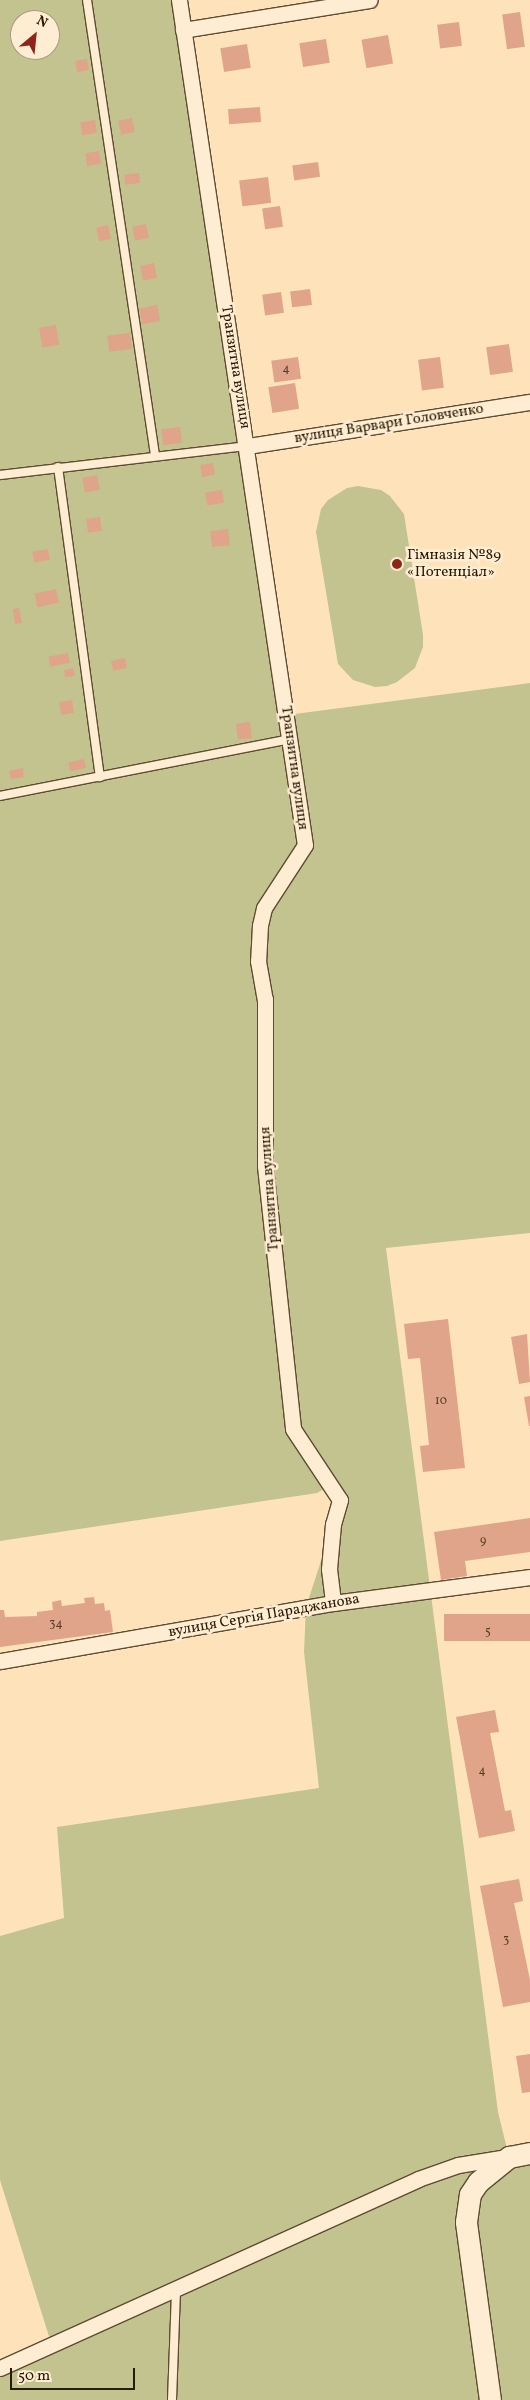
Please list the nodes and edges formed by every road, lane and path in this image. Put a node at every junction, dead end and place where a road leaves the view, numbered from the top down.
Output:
1 (87, 0) edge
2 (179, 0) edge
3 (370, 0) edge
4 (183, 30) junction
5 (530, 402) edge
6 (248, 446) junction
7 (155, 455) junction
8 (58, 467) junction
9 (0, 475) edge
10 (290, 739) junction
11 (100, 777) junction
12 (0, 796) edge
13 (530, 1577) edge
14 (333, 1603) junction
15 (0, 1661) edge
16 (530, 2153) edge
17 (509, 2157) junction
18 (176, 2289) junction
19 (0, 2368) edge
20 (172, 2400) edge
21 (490, 2400) edge

1 - 7 lane
2 - 4 street, Транзитна вулиця
3 - 4 street
4 - 6 street, Транзитна вулиця
5 - 6 street, вулиця Варвари Головченко
6 - 7 lane
6 - 10 street, Транзитна вулиця
7 - 8 lane
8 - 9 lane
8 - 11 lane
10 - 11 lane
10 - 14 street, Транзитна вулиця
11 - 12 lane
13 - 14 street, вулиця Сергія Параджанова
14 - 15 street, вулиця Сергія Параджанова
16 - 17 street
17 - 18 street
17 - 21 street
18 - 19 street
18 - 20 lane

